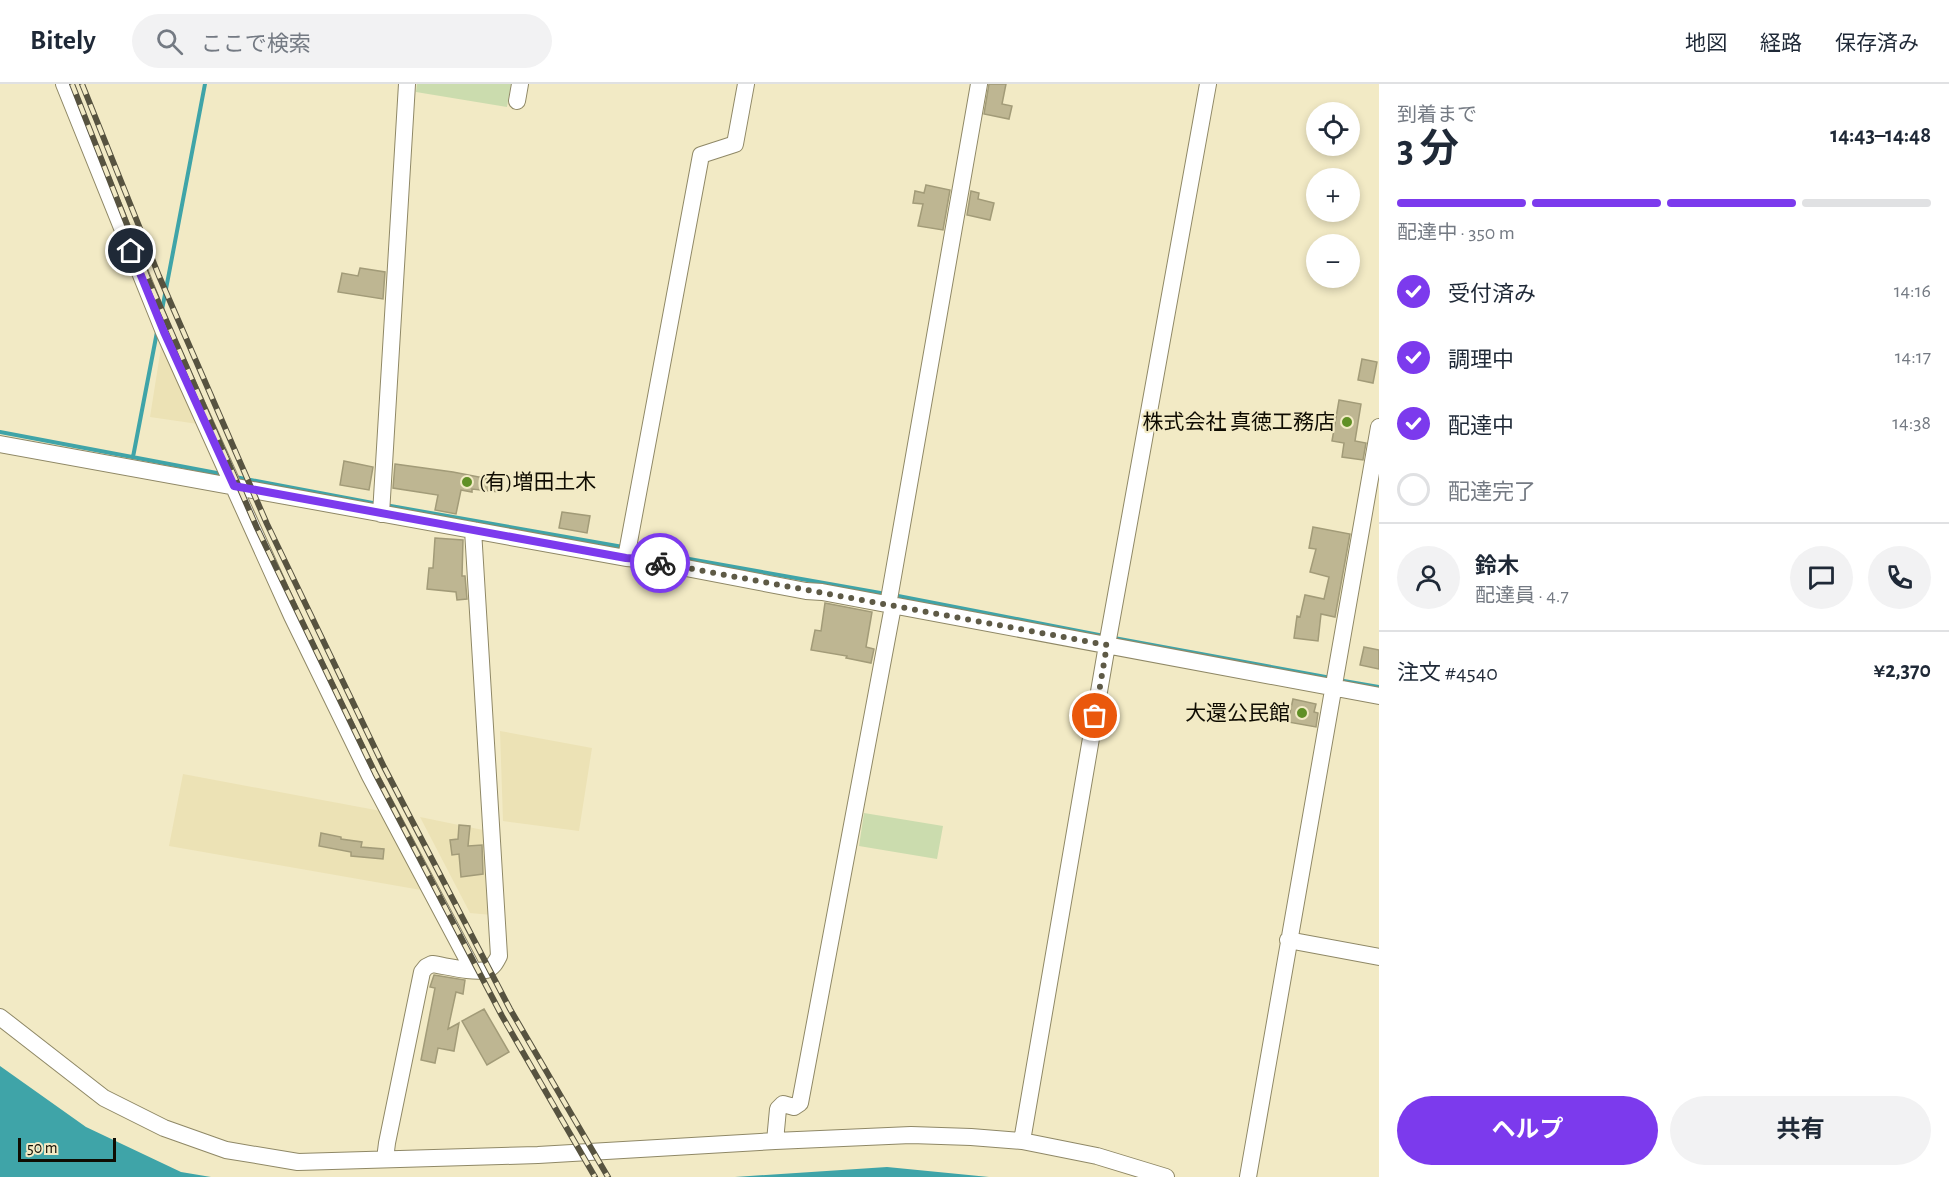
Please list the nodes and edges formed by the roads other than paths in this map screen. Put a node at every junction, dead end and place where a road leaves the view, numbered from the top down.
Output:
1 (64, 84) edge
2 (408, 84) edge
3 (520, 84) edge
4 (746, 84) edge
5 (979, 84) edge
6 (1208, 84) edge
7 (517, 101) dead end
8 (1379, 427) edge
9 (0, 444) edge
10 (231, 480) junction
11 (382, 507) junction
12 (473, 530) junction
13 (627, 551) junction
14 (890, 601) junction
15 (1109, 640) junction
16 (1334, 682) junction
17 (1379, 696) edge
18 (1288, 940) junction
19 (1379, 957) edge
20 (473, 970) junction
21 (0, 1017) edge
22 (774, 1141) junction
23 (1022, 1141) junction
24 (385, 1159) junction
25 (1166, 1177) edge
26 (1248, 1177) edge

1 - 10 street
2 - 11 street
3 - 7 street
4 - 13 street
5 - 14 street
6 - 15 street
8 - 16 street
9 - 10 street
10 - 11 street
10 - 20 street
11 - 12 street
12 - 13 street
12 - 20 street
13 - 14 street
14 - 15 street
14 - 22 street
15 - 16 street
15 - 23 street
16 - 17 street
16 - 18 street
18 - 19 street
18 - 26 street
20 - 24 street
21 - 24 street
22 - 23 street
22 - 24 street
23 - 25 street

